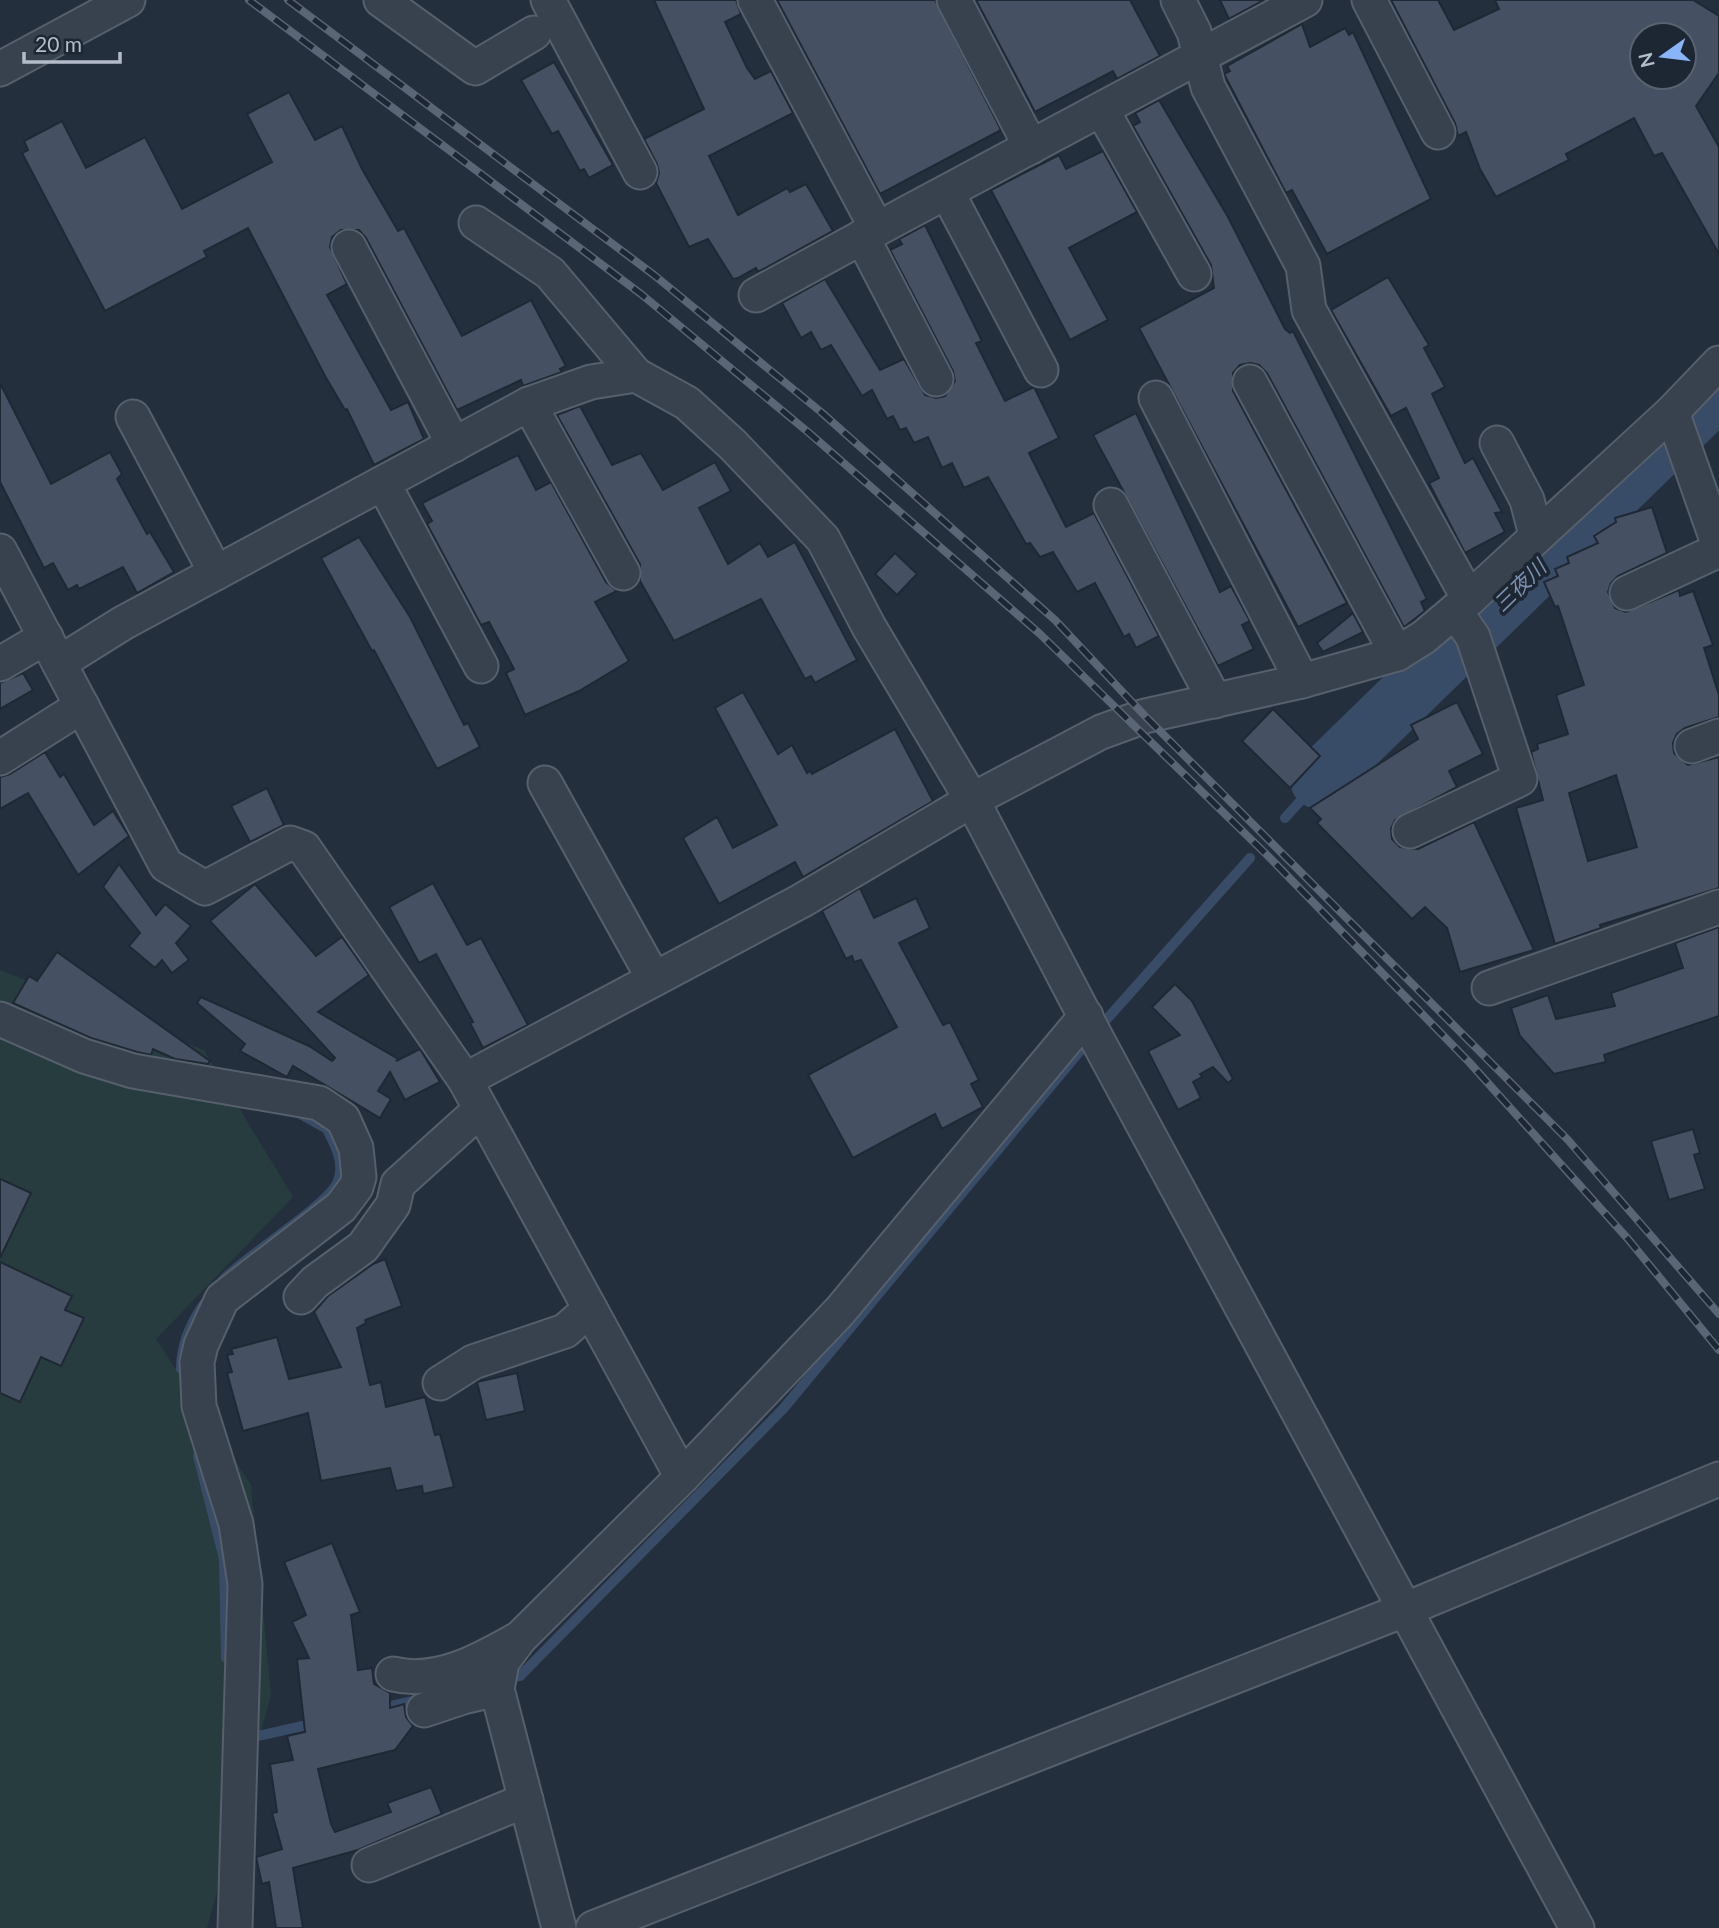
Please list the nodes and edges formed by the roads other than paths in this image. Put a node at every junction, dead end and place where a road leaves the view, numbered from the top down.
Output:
1 (128, 0) edge
2 (381, 0) edge
3 (548, 0) edge
4 (755, 0) edge
5 (954, 0) edge
6 (1178, 0) edge
7 (1306, 0) edge
8 (1369, 0) edge
9 (534, 33) dead end
10 (1201, 57) junction
11 (0, 69) edge
12 (1102, 110) junction
13 (1438, 132) dead end
14 (1031, 148) junction
15 (640, 172) dead end
16 (947, 192) junction
17 (476, 223) dead end
18 (869, 233) junction
19 (349, 247) dead end
20 (1194, 274) dead end
21 (756, 295) dead end
22 (1719, 363) edge
23 (1041, 370) dead end
24 (636, 375) junction
25 (936, 379) dead end
26 (1250, 382) dead end
27 (1156, 398) dead end
28 (529, 404) junction
29 (1672, 412) junction
30 (133, 417) dead end
31 (1497, 443) dead end
32 (454, 445) junction
33 (383, 483) junction
34 (1111, 505) dead end
35 (1536, 535) junction
36 (1719, 548) edge
37 (0, 551) edge
38 (216, 573) junction
39 (622, 573) dead end
40 (1628, 593) dead end
41 (1462, 605) junction
42 (52, 650) junction
43 (1397, 654) junction
44 (0, 664) edge
45 (481, 666) dead end
46 (1302, 681) junction
47 (1215, 701) junction
48 (82, 706) junction
49 (0, 758) edge
50 (545, 783) dead end
51 (972, 800) junction
52 (1410, 831) dead end
53 (1719, 908) edge
54 (654, 979) junction
55 (1489, 988) dead end
56 (0, 1019) edge
57 (1092, 1028) junction
58 (465, 1080) junction
59 (480, 1110) junction
60 (301, 1297) dead end
61 (590, 1309) junction
62 (440, 1383) dead end
63 (682, 1476) junction
64 (1719, 1479) edge
65 (1405, 1610) junction
66 (520, 1638) junction
67 (393, 1674) dead end
68 (497, 1689) junction
69 (424, 1710) dead end
70 (526, 1800) junction
71 (369, 1865) dead end
72 (235, 1928) edge
73 (559, 1928) edge
74 (593, 1928) edge
75 (1577, 1928) edge

1 - 11 street
2 - 9 street
3 - 15 street
4 - 18 street
5 - 14 street
6 - 10 street
7 - 10 street
8 - 13 street
10 - 12 street
10 - 41 street
12 - 14 street
12 - 20 street
14 - 16 street
16 - 18 street
16 - 23 street
17 - 24 street
18 - 21 street
18 - 25 street
19 - 32 street
22 - 29 street
24 - 28 street
24 - 51 street
26 - 43 street
27 - 46 street
28 - 32 street
28 - 39 street
29 - 35 street
29 - 36 street
30 - 38 street
31 - 35 street
32 - 33 street
33 - 38 street
33 - 45 street
34 - 47 street
35 - 41 street
36 - 40 street
37 - 42 street
38 - 42 street
41 - 43 street
41 - 52 street
42 - 44 street
42 - 48 street
43 - 46 street
46 - 47 street
47 - 51 street
48 - 49 street
48 - 58 street
50 - 54 street
51 - 54 street
51 - 57 street
53 - 55 street
54 - 58 street
56 - 72 street
57 - 63 street
57 - 65 street
58 - 59 street
59 - 60 street
59 - 61 street
61 - 62 street
61 - 63 street
63 - 66 street
64 - 65 street
65 - 74 street
65 - 75 street
66 - 67 street
66 - 68 street
68 - 69 street
68 - 70 street
70 - 71 street
70 - 73 street

